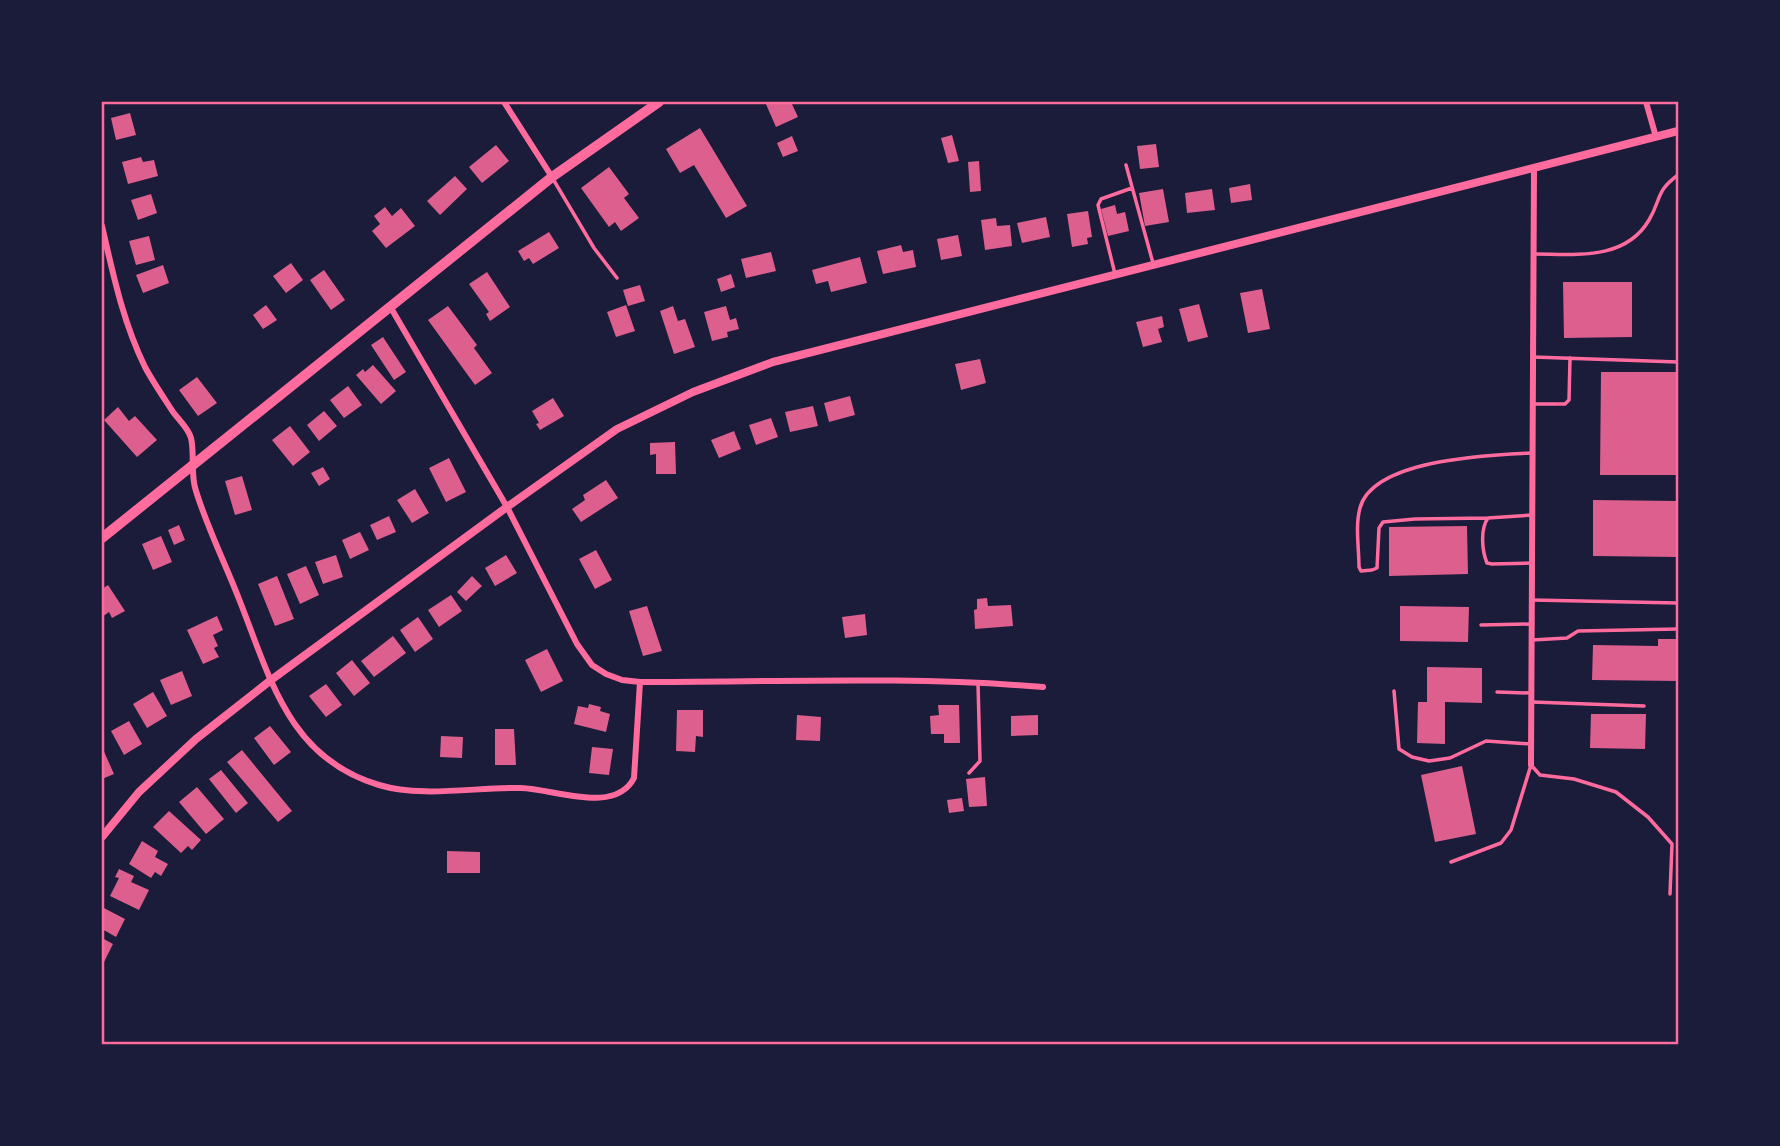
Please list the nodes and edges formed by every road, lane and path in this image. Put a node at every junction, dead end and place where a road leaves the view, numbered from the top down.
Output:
1 (504, 102) edge
2 (659, 102) edge
3 (1646, 102) edge
4 (1678, 131) edge
5 (1656, 137) junction
6 (1126, 165) dead end
7 (1534, 168) junction
8 (1678, 175) edge
9 (552, 177) junction
10 (1132, 188) junction
11 (102, 226) edge
12 (1534, 254) junction
13 (1153, 265) junction
14 (1115, 275) junction
15 (617, 278) dead end
16 (391, 308) junction
17 (1533, 357) junction
18 (1570, 358) junction
19 (1678, 362) edge
20 (1533, 404) junction
21 (1533, 453) junction
22 (193, 465) junction
23 (506, 507) junction
24 (1532, 515) junction
25 (1488, 518) junction
26 (102, 538) edge
27 (1532, 563) junction
28 (1532, 600) junction
29 (1678, 603) edge
30 (1532, 624) junction
31 (1481, 625) dead end
32 (1678, 629) edge
33 (1532, 640) junction
34 (271, 680) junction
35 (978, 681) junction
36 (640, 682) junction
37 (1043, 687) dead end
38 (1394, 691) dead end
39 (1497, 692) dead end
40 (1532, 693) junction
41 (1532, 702) junction
42 (1644, 706) dead end
43 (1531, 744) junction
44 (1531, 765) junction
45 (969, 773) dead end
46 (102, 837) edge
47 (1451, 862) dead end
48 (1670, 894) dead end

1 - 9 street
2 - 9 main road
3 - 5 street
4 - 5 street
5 - 7 street
6 - 10 lane
7 - 12 street
7 - 13 street
8 - 12 lane
9 - 15 lane
9 - 16 main road
10 - 13 lane
10 - 14 lane
11 - 22 street
12 - 17 street
13 - 14 street
14 - 23 street
16 - 22 main road
16 - 23 street
17 - 18 lane
17 - 20 street
18 - 19 lane
18 - 20 lane
20 - 21 street
21 - 24 street
21 - 25 lane
22 - 26 main road
22 - 34 street
23 - 34 street
23 - 36 street
24 - 25 lane
24 - 27 street
25 - 27 lane
27 - 28 street
28 - 29 lane
28 - 30 street
30 - 31 lane
30 - 33 street
32 - 33 lane
33 - 40 street
34 - 36 street
34 - 46 street
35 - 36 street
35 - 37 street
35 - 45 lane
38 - 43 lane
39 - 40 lane
40 - 41 street
41 - 42 lane
41 - 43 street
43 - 44 street
44 - 47 lane
44 - 48 lane

